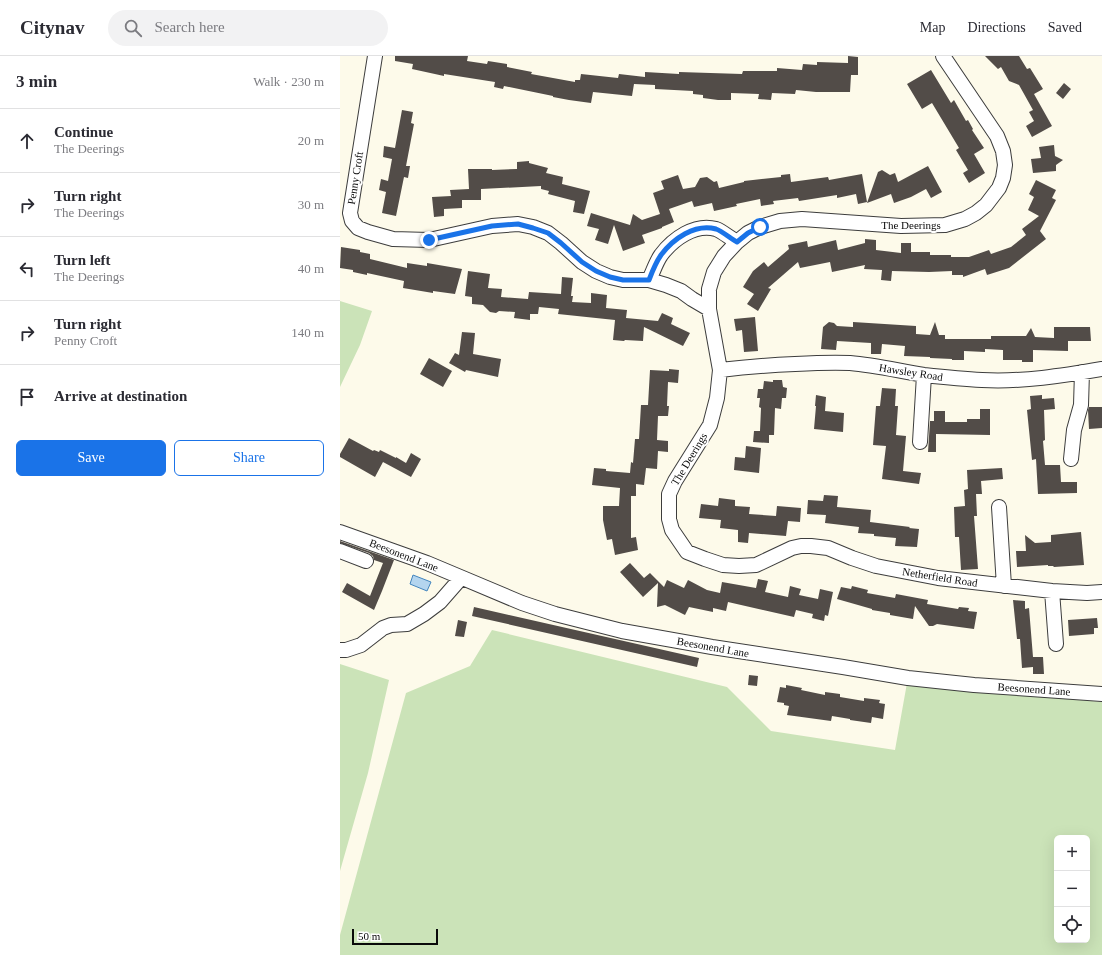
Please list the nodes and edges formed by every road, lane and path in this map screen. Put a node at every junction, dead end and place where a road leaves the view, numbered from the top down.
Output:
1 (375, 56) edge
2 (943, 56) edge
3 (346, 221) edge
4 (737, 242) junction
5 (649, 280) junction
6 (709, 309) junction
7 (1102, 369) edge
8 (720, 370) junction
9 (1082, 372) junction
10 (924, 374) junction
11 (920, 442) dead end
12 (1071, 459) dead end
13 (999, 507) dead end
14 (340, 532) edge
15 (340, 551) edge
16 (366, 561) dead end
17 (876, 566) joint
18 (461, 578) junction
19 (1004, 586) junction
20 (1052, 591) junction
21 (1102, 592) edge
22 (1056, 644) dead end
23 (340, 650) edge
24 (1102, 694) edge

1 - 3 street, Penny Croft
2 - 4 street, The Deerings
3 - 5 street, Penny Croft
4 - 5 street
4 - 6 street, The Deerings
5 - 6 street
6 - 8 street, The Deerings
7 - 9 street, Hawsley Road
8 - 10 street, Hawsley Road
8 - 17 street, The Deerings
9 - 10 street, Hawsley Road
9 - 12 street
10 - 11 street
13 - 19 street
14 - 18 street, Beesonend Lane
15 - 16 street
17 - 19 street, Netherfield Road
18 - 23 street
18 - 24 street, Beesonend Lane
19 - 20 street, Netherfield Road
20 - 21 street, Netherfield Road
20 - 22 street

